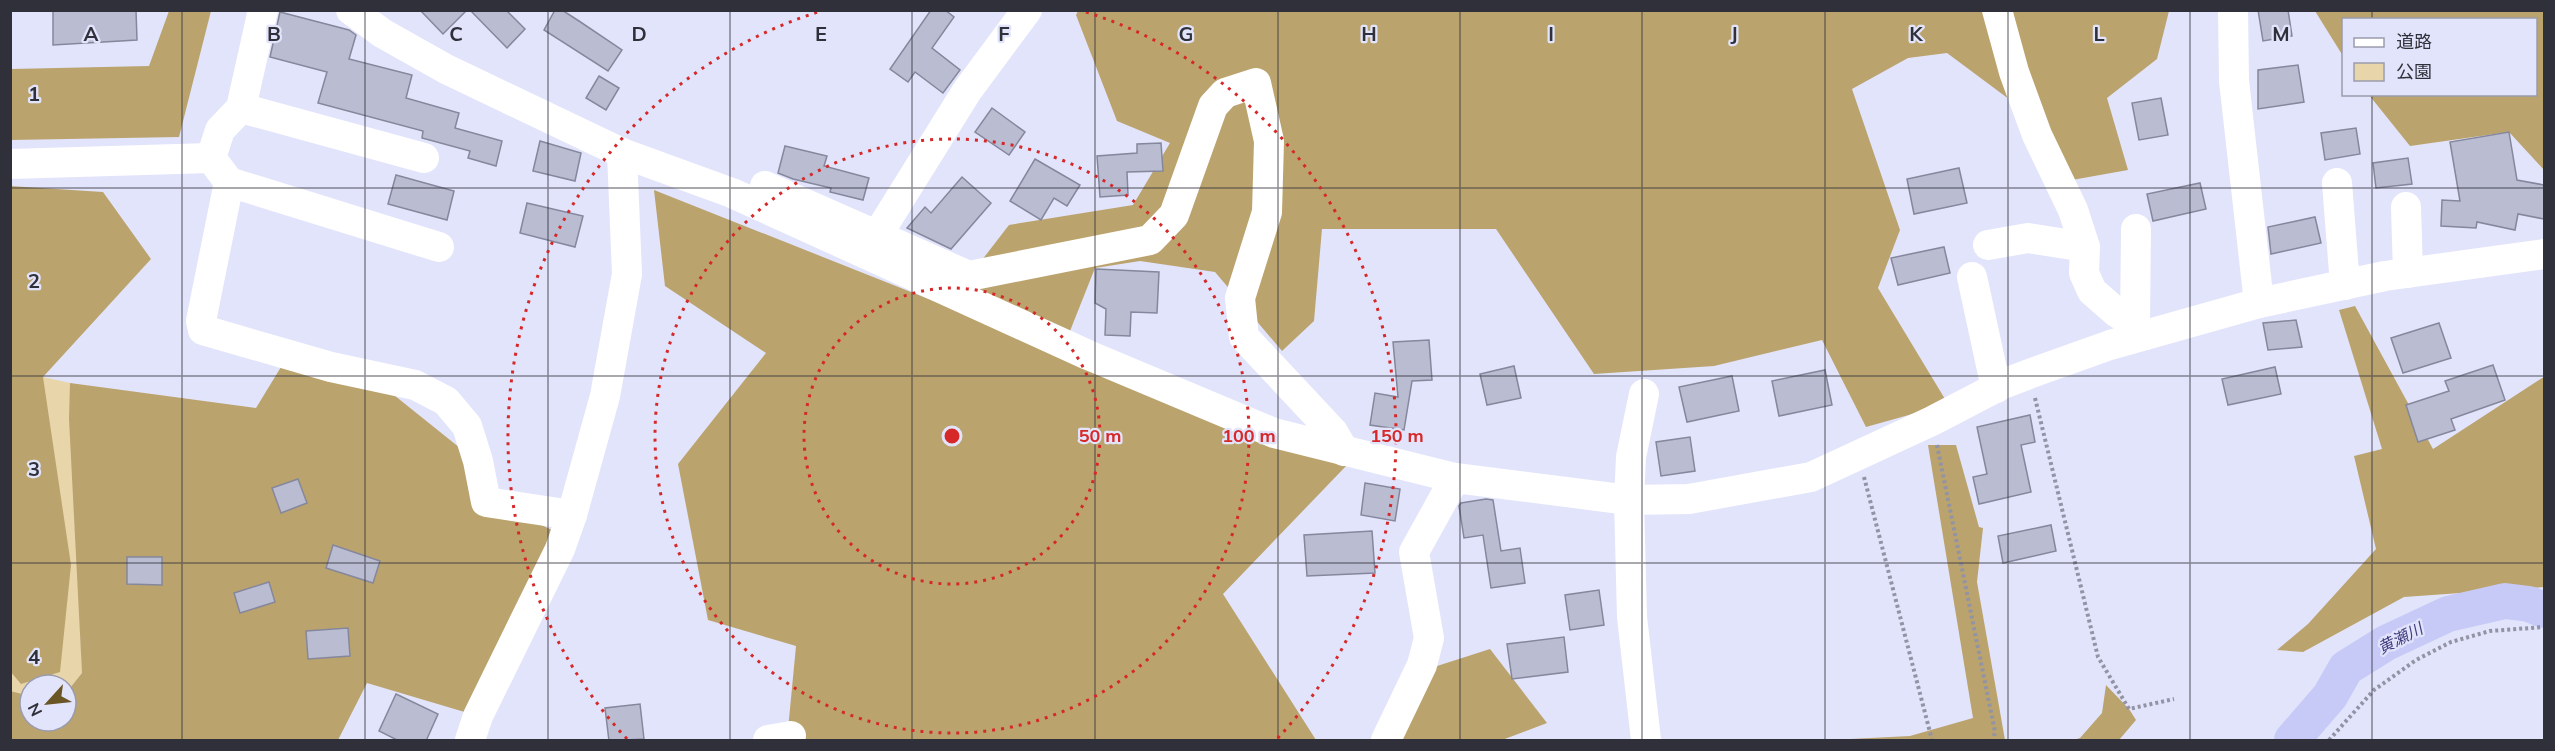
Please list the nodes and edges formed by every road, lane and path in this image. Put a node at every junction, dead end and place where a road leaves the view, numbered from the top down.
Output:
1 (263, 10) edge
2 (351, 10) edge
3 (1027, 10) edge
4 (1997, 10) edge
5 (2233, 10) edge
6 (241, 108) junction
7 (622, 153) junction
8 (211, 158) junction
9 (424, 158) dead end
10 (10, 164) edge
11 (229, 182) junction
12 (2337, 183) dead end
13 (732, 194) junction
14 (2406, 207) dead end
15 (2136, 229) dead end
16 (878, 234) junction
17 (1988, 245) dead end
18 (439, 247) dead end
19 (2085, 247) junction
20 (2544, 254) edge
21 (2408, 273) junction
22 (1972, 277) dead end
23 (2345, 285) junction
24 (2259, 303) junction
25 (2140, 329) junction
26 (2029, 374) junction
27 (1996, 388) junction
28 (1644, 394) dead end
29 (1932, 421) junction
30 (1344, 451) junction
31 (1858, 455) junction
32 (1455, 478) junction
33 (1629, 500) junction
34 (572, 515) junction
35 (2544, 627) edge
36 (2174, 699) dead end
37 (470, 741) edge
38 (1386, 741) edge
39 (1646, 741) edge
40 (1932, 741) edge
41 (1993, 741) edge
42 (2329, 741) edge

1 - 6 street
2 - 7 street
3 - 16 street
4 - 19 street
5 - 24 street
6 - 8 street
6 - 9 street
7 - 13 street
7 - 34 street
8 - 10 street
8 - 11 street
11 - 18 street
11 - 34 street
12 - 23 street
13 - 16 street
13 - 30 street
14 - 21 street
15 - 25 street
16 - 30 street
17 - 19 street
19 - 25 street
20 - 21 street
21 - 23 street
22 - 27 street
23 - 24 street
24 - 25 street
25 - 26 street
26 - 27 street
26 - 36 path
27 - 29 street
28 - 33 street
29 - 31 street
29 - 41 path
30 - 32 street
31 - 33 street
31 - 40 path
32 - 33 street
32 - 38 street
33 - 39 street
34 - 37 street
35 - 42 path

